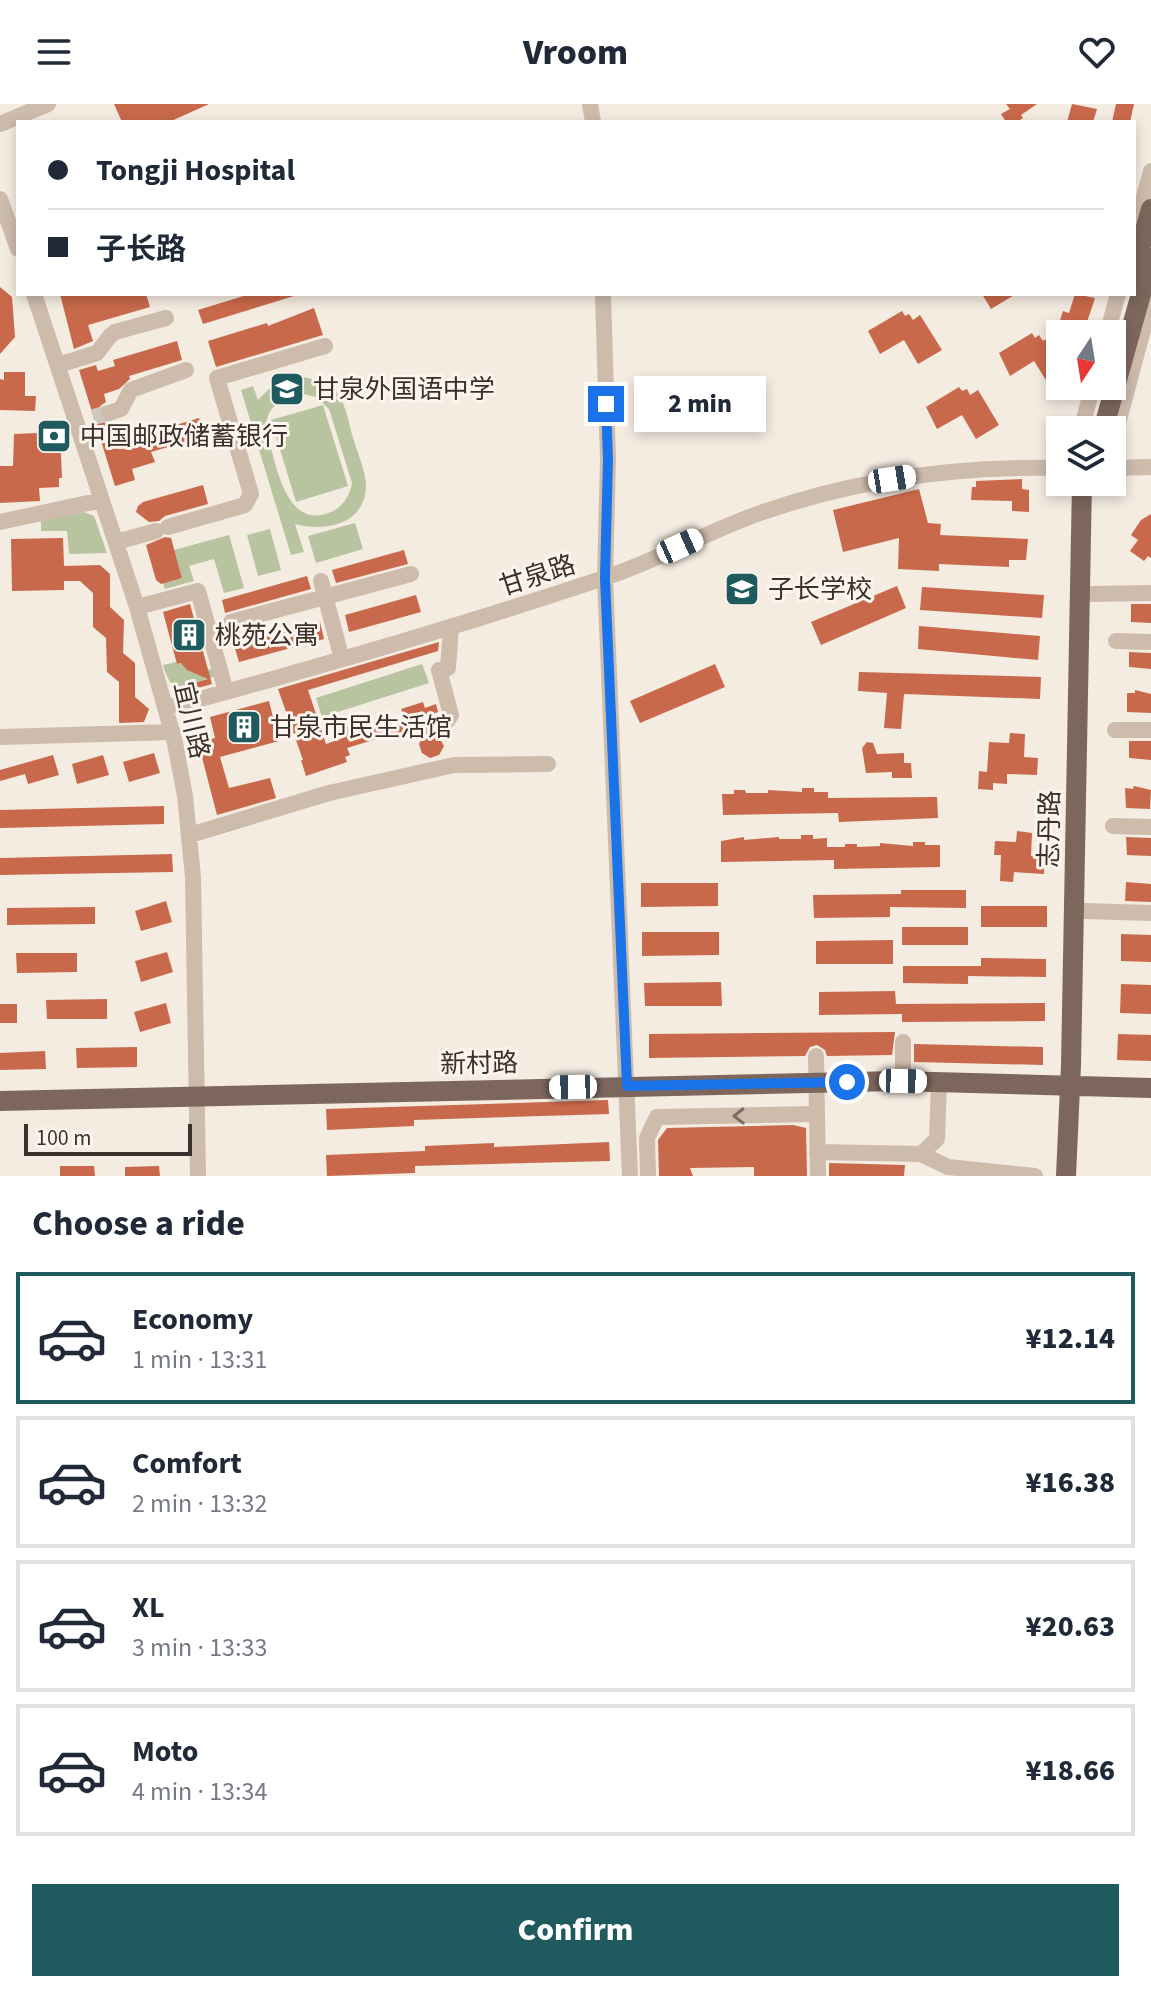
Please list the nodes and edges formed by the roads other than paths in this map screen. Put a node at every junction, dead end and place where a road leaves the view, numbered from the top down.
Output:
1 (48, 104) edge
2 (0, 124) edge
3 (1151, 171) edge
4 (0, 199) edge
5 (1151, 209) edge
6 (1136, 227) edge
7 (16, 243) edge
8 (1151, 258) edge
9 (1136, 263) edge
10 (35, 296) edge
11 (603, 296) edge
12 (1117, 296) edge
13 (1126, 296) edge
14 (1151, 300) edge
15 (166, 318) dead end
16 (1111, 320) edge
17 (1120, 320) edge
18 (325, 346) dead end
19 (58, 365) junction
20 (186, 370) dead end
21 (1107, 416) edge
22 (1120, 416) edge
23 (76, 422) junction
24 (1151, 467) edge
25 (1046, 468) edge
26 (1126, 468) edge
27 (1082, 496) edge
28 (1095, 496) edge
29 (102, 500) junction
30 (0, 522) edge
31 (116, 542) junction
32 (411, 574) dead end
33 (605, 578) junction
34 (323, 589) junction
35 (1151, 593) edge
36 (1092, 594) junction
37 (137, 607) junction
38 (231, 622) dead end
39 (451, 627) junction
40 (1116, 641) dead end
41 (1151, 642) edge
42 (342, 659) junction
43 (226, 692) junction
44 (167, 708) junction
45 (422, 729) dead end
46 (1115, 730) dead end
47 (1151, 730) edge
48 (173, 732) junction
49 (0, 737) edge
50 (548, 764) dead end
51 (1113, 826) dead end
52 (1151, 827) edge
53 (190, 835) junction
54 (1085, 911) junction
55 (1151, 913) edge
56 (903, 1042) dead end
57 (816, 1056) dead end
58 (903, 1081) junction
59 (939, 1082) junction
60 (817, 1083) junction
61 (627, 1086) junction
62 (1075, 1086) junction
63 (1151, 1088) edge
64 (198, 1096) junction
65 (0, 1101) edge
66 (817, 1114) junction
67 (817, 1152) junction
68 (921, 1154) junction
69 (198, 1176) edge
70 (630, 1176) edge
71 (648, 1176) edge
72 (818, 1176) edge
73 (1032, 1176) edge
74 (1066, 1176) edge
75 (1078, 1176) edge

1 - 2 street
3 - 6 street
4 - 7 street
5 - 9 main road
8 - 21 main road
10 - 19 street, 宜川路
11 - 33 street
12 - 16 street
13 - 17 main road
14 - 22 street
15 - 19 street
18 - 31 street
19 - 23 street, 宜川路
20 - 23 street
23 - 29 street, 宜川路
24 - 26 street
25 - 33 street, 甘泉路
27 - 62 main road, 志丹路
28 - 36 main road, 志丹路
29 - 30 street
29 - 31 street, 宜川路
31 - 37 street, 宜川路
32 - 34 street
33 - 39 street, 甘泉路
33 - 61 street
34 - 38 street
34 - 42 street
35 - 36 street
36 - 54 main road, 志丹路
37 - 43 street
37 - 44 street, 宜川路
39 - 42 street, 甘泉路
39 - 45 street
40 - 41 street
42 - 43 street, 甘泉路
43 - 44 street, 甘泉路
44 - 48 street, 宜川路
46 - 47 street
48 - 49 street
48 - 53 street, 宜川路
50 - 53 street
51 - 52 street
53 - 64 street, 宜川路
54 - 55 street
54 - 62 main road, 志丹路
56 - 58 street
57 - 60 street
58 - 59 main road, 新村路
58 - 60 main road, 新村路
59 - 62 main road, 新村路
59 - 68 street
60 - 61 main road, 新村路
60 - 66 street
61 - 64 main road, 新村路
61 - 70 street
62 - 63 main road, 新村路
62 - 74 main road, 志丹路
62 - 75 main road, 志丹路
64 - 65 main road, 新村路
64 - 69 street, 宜川路
66 - 67 street
66 -> 71 street
67 - 68 street
67 - 72 street
68 - 73 street

